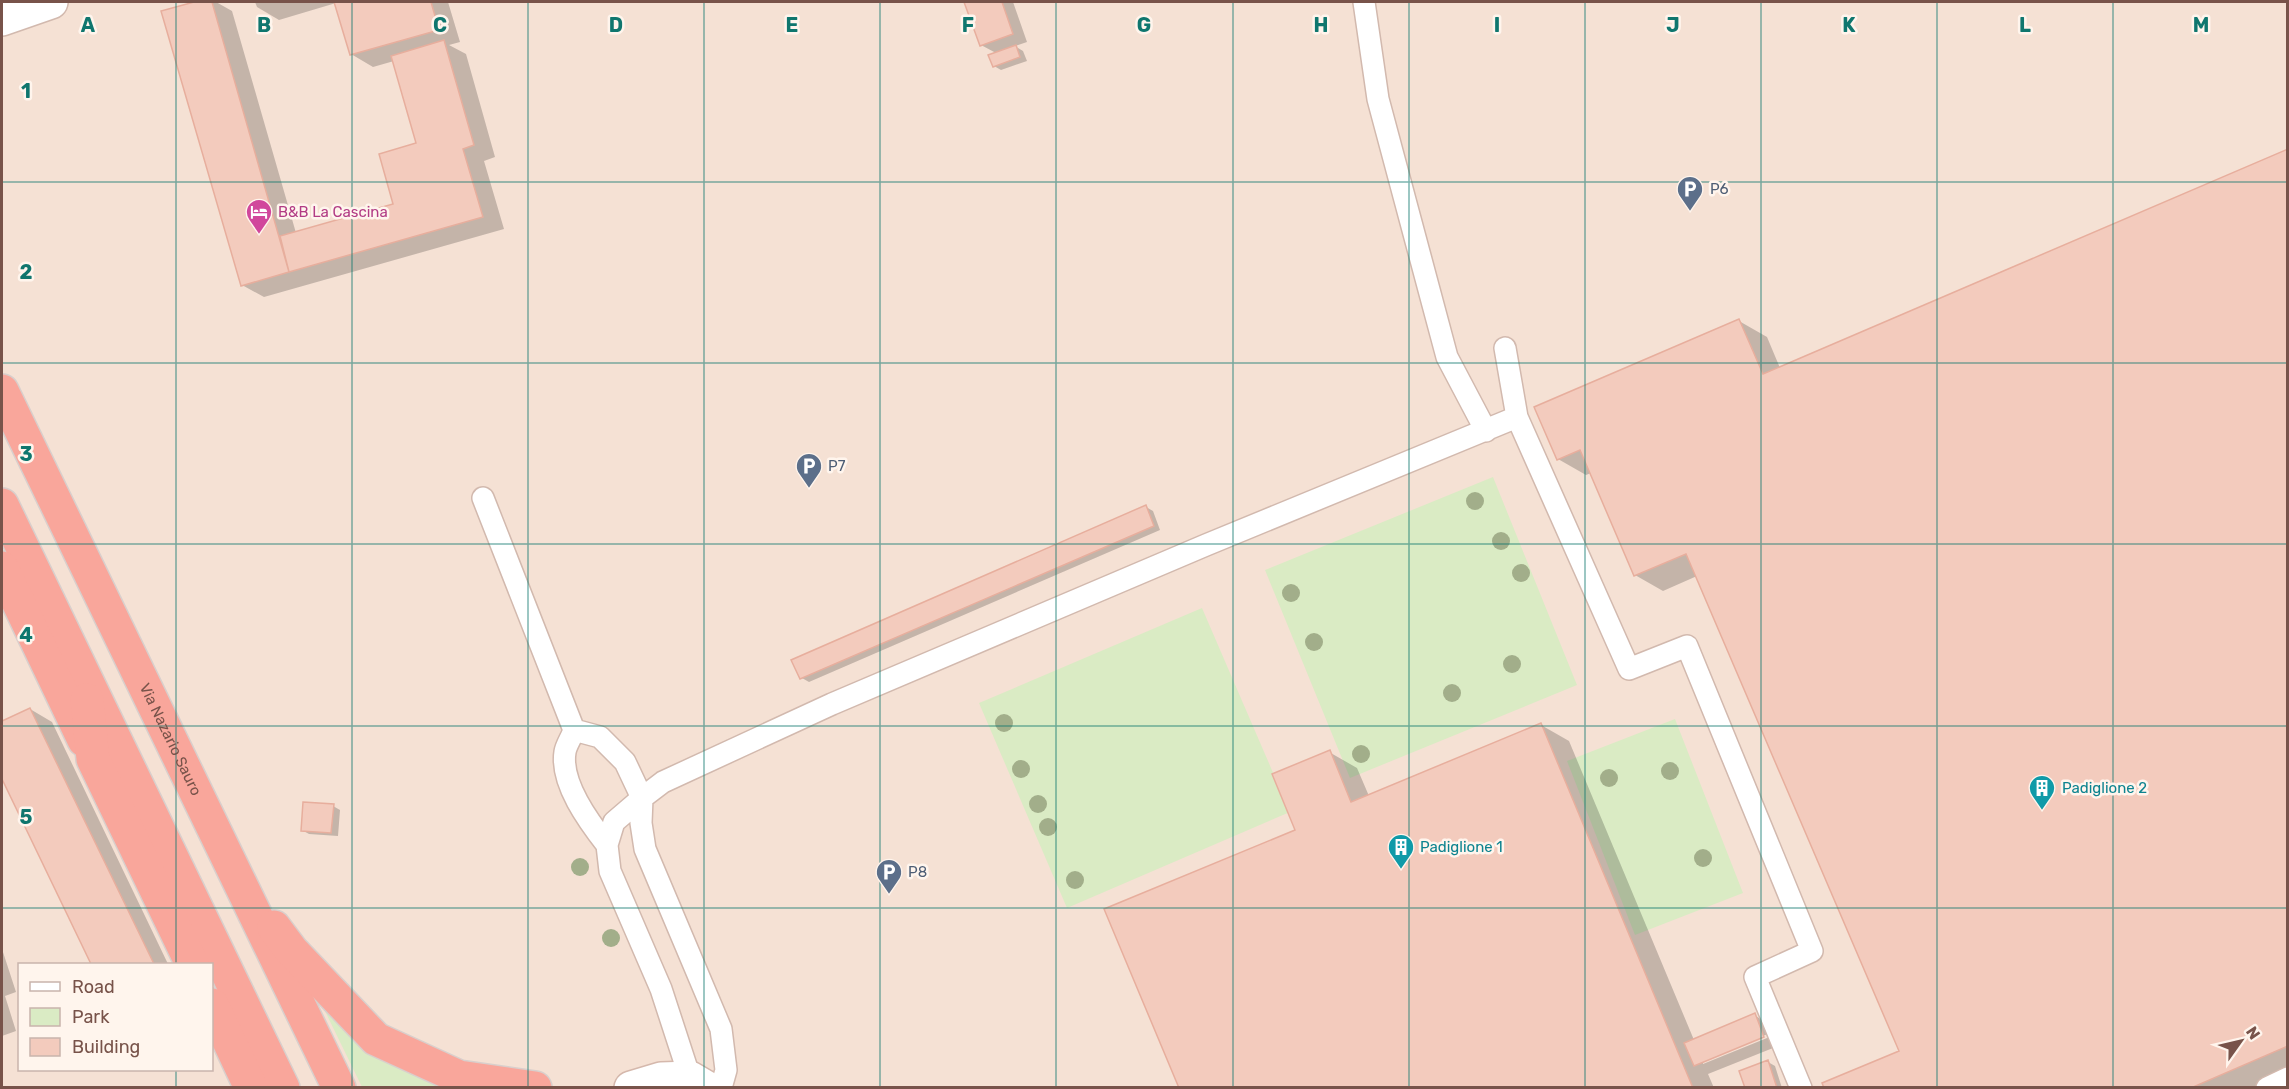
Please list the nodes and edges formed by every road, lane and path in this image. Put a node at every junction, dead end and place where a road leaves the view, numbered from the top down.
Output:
1 (51, 2) edge
2 (1364, 2) edge
3 (2, 19) edge
4 (1505, 348) dead end
5 (2, 391) edge
6 (1517, 417) junction
7 (1486, 431) junction
8 (483, 498) dead end
9 (2, 505) edge
10 (2, 562) edge
11 (2, 568) edge
12 (58, 622) junction
13 (85, 677) junction
14 (574, 730) junction
15 (93, 759) junction
16 (642, 798) junction
17 (607, 845) junction
18 (238, 882) junction
19 (192, 963) edge
20 (213, 1007) edge
21 (2288, 1078) edge
22 (699, 1083) edge
23 (251, 1088) edge
24 (283, 1088) edge
25 (339, 1088) edge
26 (535, 1088) edge
27 (631, 1088) edge
28 (721, 1088) edge
29 (1801, 1088) edge
30 (2266, 1088) edge

1 - 3 street
2 - 7 lane
4 - 6 lane
5 - 18 highway, Via Nazario Sauro
6 - 7 lane
6 - 29 lane
7 - 16 lane
8 - 14 lane
9 - 12 highway
10 - 12 highway
11 - 15 highway
12 - 13 highway
13 - 15 highway
13 - 24 highway
14 - 16 lane
14 - 17 lane
15 - 19 highway
16 - 17 lane
16 - 28 lane
17 - 22 lane
18 - 25 highway, Via Nazario Sauro
18 - 26 highway
20 - 23 highway
21 - 30 lane
22 - 27 street

